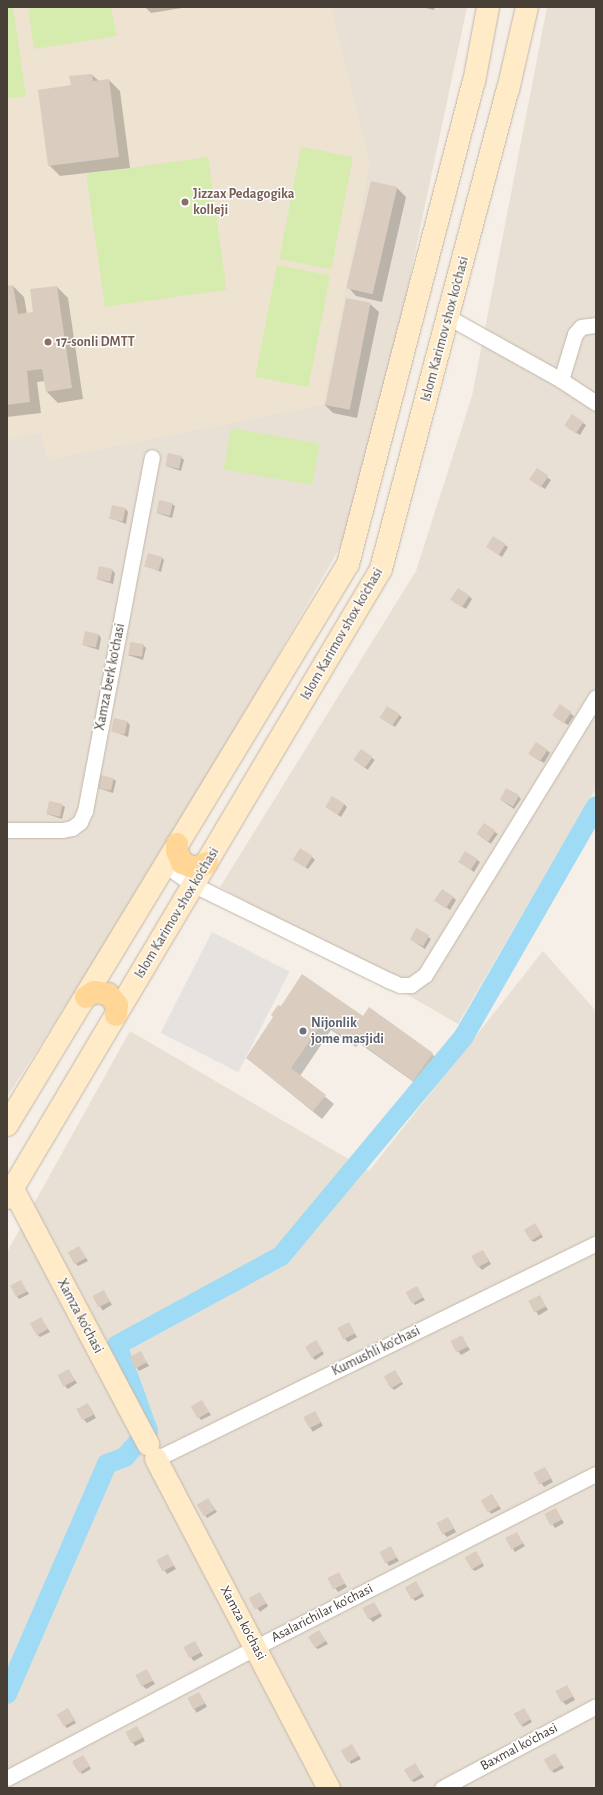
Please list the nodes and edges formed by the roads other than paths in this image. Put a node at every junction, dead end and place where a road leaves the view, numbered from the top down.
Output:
1 (488, 7) edge
2 (527, 7) edge
3 (448, 317) junction
4 (596, 325) edge
5 (561, 380) junction
6 (596, 403) edge
7 (152, 457) dead end
8 (596, 697) edge
9 (7, 830) edge
10 (177, 844) junction
11 (207, 863) junction
12 (165, 865) junction
13 (194, 885) junction
14 (86, 997) junction
15 (116, 1015) junction
16 (13, 1108) edge
17 (7, 1125) edge
18 (10, 1193) edge
19 (596, 1242) edge
20 (148, 1444) junction
21 (596, 1474) edge
22 (256, 1647) junction
23 (596, 1706) edge
24 (7, 1778) edge
25 (329, 1788) edge
26 (442, 1788) edge

1 - 10 main road
2 - 3 main road, Islom Karimov shox ko'chasi
3 - 5 street
3 - 11 main road, Islom Karimov shox ko'chasi
4 - 5 street
5 - 6 street
7 - 9 street, Xamza berk ko'chasi
8 - 13 street
10 - 11 main road
10 - 12 main road
11 - 13 main road, Islom Karimov shox ko'chasi
12 - 13 street
12 - 14 main road
13 - 15 main road, Islom Karimov shox ko'chasi
14 - 15 main road
14 - 16 main road
15 - 18 main road, Islom Karimov shox ko'chasi
16 - 17 main road
18 - 20 main road, Xamza ko'chasi
19 - 20 street, Kumushli ko'chasi
20 - 22 main road, Xamza ko'chasi
21 - 22 street, Asalarichilar ko'chasi
22 - 24 street, Asalarichilar ko'chasi
22 - 25 main road, Xamza ko'chasi
23 - 26 street, Baxmal ko'chasi

